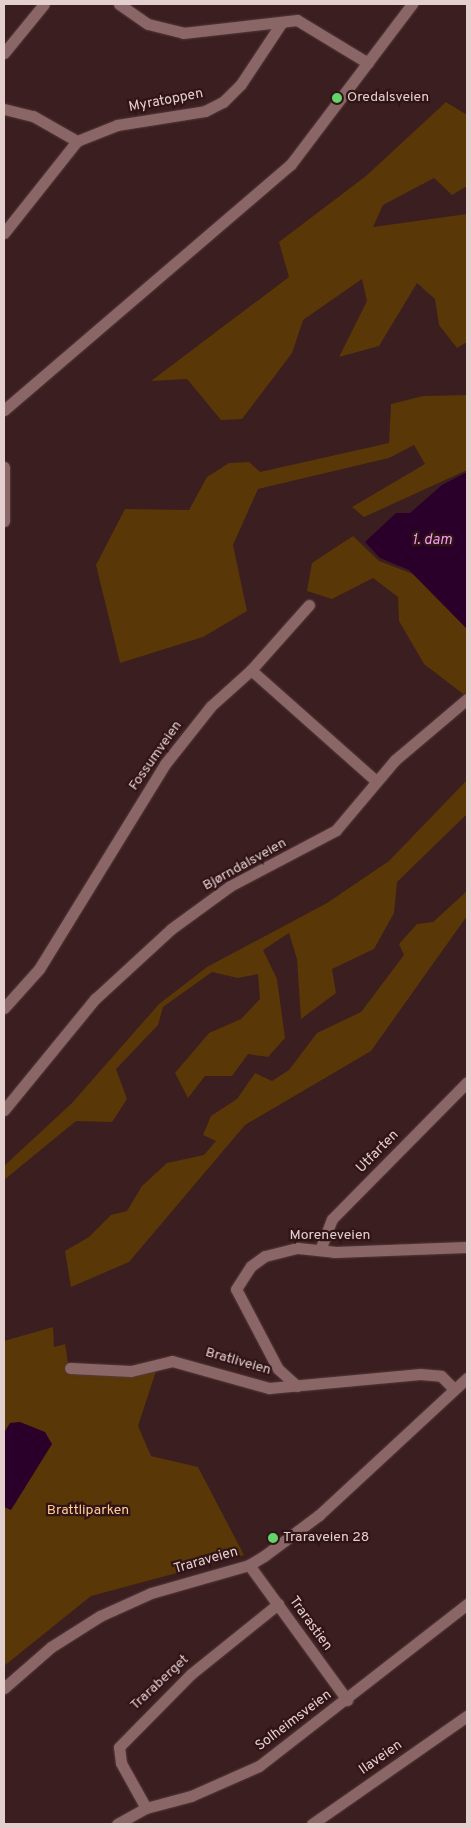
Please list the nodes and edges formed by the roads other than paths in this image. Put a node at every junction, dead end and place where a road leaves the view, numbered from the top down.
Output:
1 (44, 4) edge
2 (119, 4) edge
3 (412, 4) edge
4 (282, 22) junction
5 (4, 53) edge
6 (368, 63) junction
7 (4, 109) edge
8 (77, 141) junction
9 (4, 233) edge
10 (4, 410) edge
11 (4, 467) edge
12 (4, 521) edge
13 (309, 605) dead end
14 (251, 670) junction
15 (467, 699) edge
16 (376, 781) junction
17 (4, 1008) edge
18 (467, 1082) edge
19 (4, 1110) edge
20 (467, 1247) edge
21 (320, 1250) junction
22 (70, 1368) dead end
23 (467, 1378) edge
24 (297, 1386) junction
25 (454, 1389) junction
26 (249, 1565) junction
27 (278, 1604) junction
28 (467, 1604) edge
29 (4, 1688) edge
30 (347, 1700) junction
31 (467, 1716) edge
32 (146, 1808) junction
33 (117, 1824) edge
34 (312, 1824) edge

1 - 5 street
2 - 4 street
3 - 6 street
4 - 6 street
4 - 8 street, Myratoppen
6 - 10 street
7 - 8 street
8 - 9 street, Myratoppen
11 - 12 street
13 - 14 street, Fossumveien
14 - 16 street
14 - 17 street, Fossumveien
15 - 16 street, Bjørndalsveien
16 - 19 street, Bjørndalsveien
18 - 21 street, Utfarten
20 - 21 street, Moreneveien
21 - 24 street, Moreneveien
22 - 24 street, Bratliveien
23 - 25 street, Traraveien
24 - 25 street, Bratliveien
25 - 26 street, Traraveien
26 - 27 street, Trarastien
26 - 29 street, Traraveien
27 - 30 street, Trarastien
27 - 32 street, Traraberget
28 - 30 street, Solheimsveien
30 - 32 street, Solheimsveien
31 - 34 street, Ilaveien
32 - 33 street, Solheimsveien

